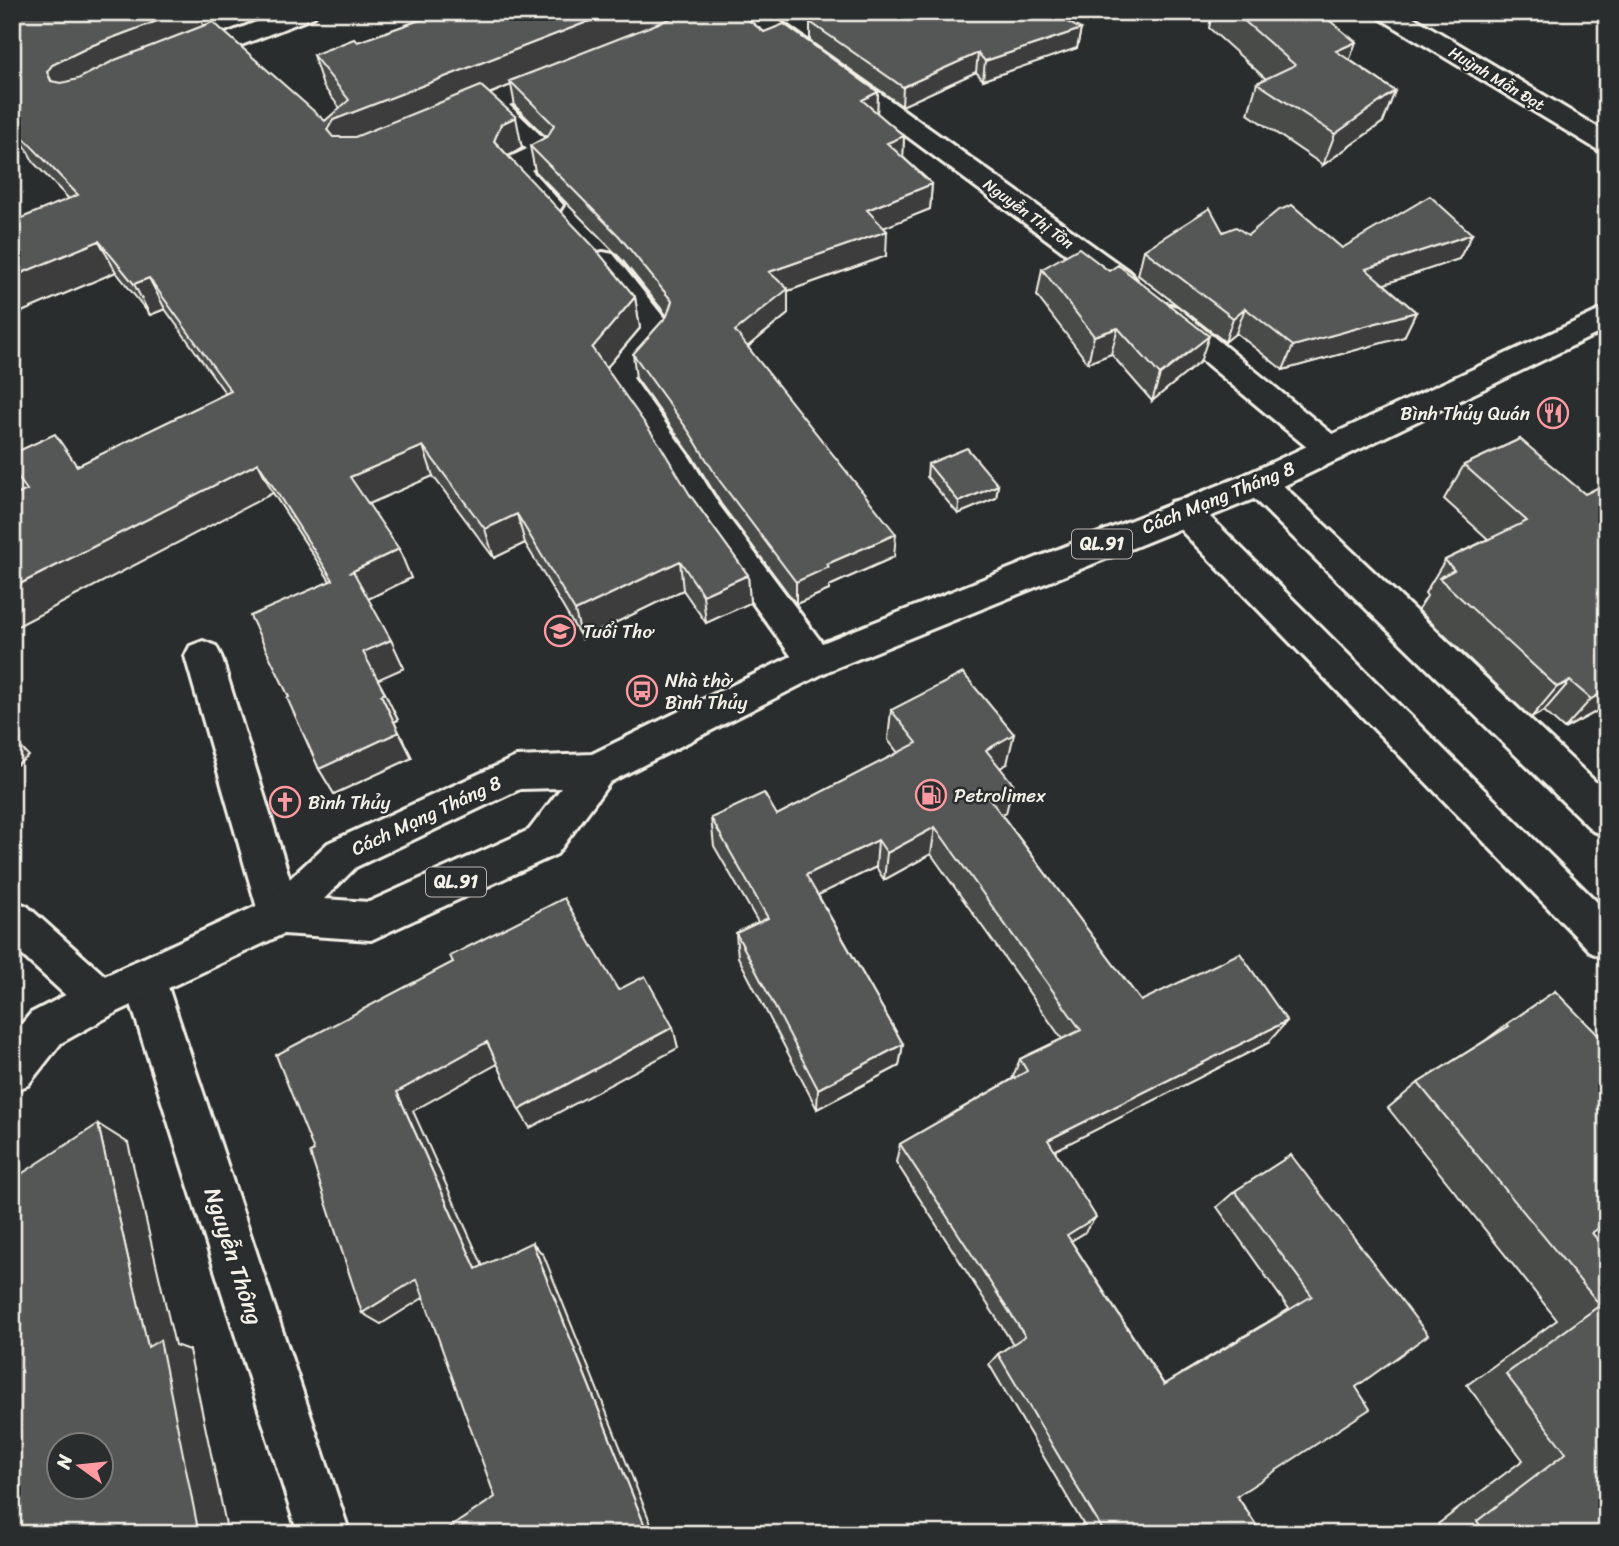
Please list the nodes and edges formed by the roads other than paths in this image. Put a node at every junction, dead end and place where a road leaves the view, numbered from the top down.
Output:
1 (305, 12) edge
2 (751, 12) edge
3 (1387, 12) edge
4 (588, 64) edge
5 (168, 65) edge
6 (1607, 144) edge
7 (1607, 317) edge
8 (1331, 450) junction
9 (1259, 483) junction
10 (1183, 511) junction
11 (203, 656) dead end
12 (815, 661) junction
13 (596, 771) junction
14 (1607, 819) edge
15 (280, 915) junction
16 (12, 919) edge
17 (1607, 940) edge
18 (144, 978) junction
19 (100, 999) junction
20 (29, 1028) edge
21 (12, 1070) edge
22 (324, 1534) edge

1 - 5 main road
2 - 8 main road, Nguyễn Thị Tồn
3 - 6 main road, Huỳnh Mẫn Đạt
4 - 12 main road
7 - 8 main road, Cách Mạng Tháng 8 / QL.91
8 - 9 main road, Cách Mạng Tháng 8 / QL.91
9 - 10 main road, Cách Mạng Tháng 8 / QL.91
9 - 14 main road
10 - 12 main road, Cách Mạng Tháng 8 / QL.91
10 - 17 main road
11 - 15 main road
12 - 13 main road, Cách Mạng Tháng 8 / QL.91
13 - 15 main road, Cách Mạng Tháng 8 / QL.91
13 - 15 main road, Cách Mạng Tháng 8 / QL.91
15 - 18 main road, Cách Mạng Tháng 8 / QL.91
16 - 19 main road
18 - 19 main road, Cách Mạng Tháng 8 / QL.91
18 - 22 main road, Nguyễn Thông
19 - 20 main road, Cách Mạng Tháng 8 / QL.91
20 - 21 main road, Cách Mạng Tháng 8 / QL.91

